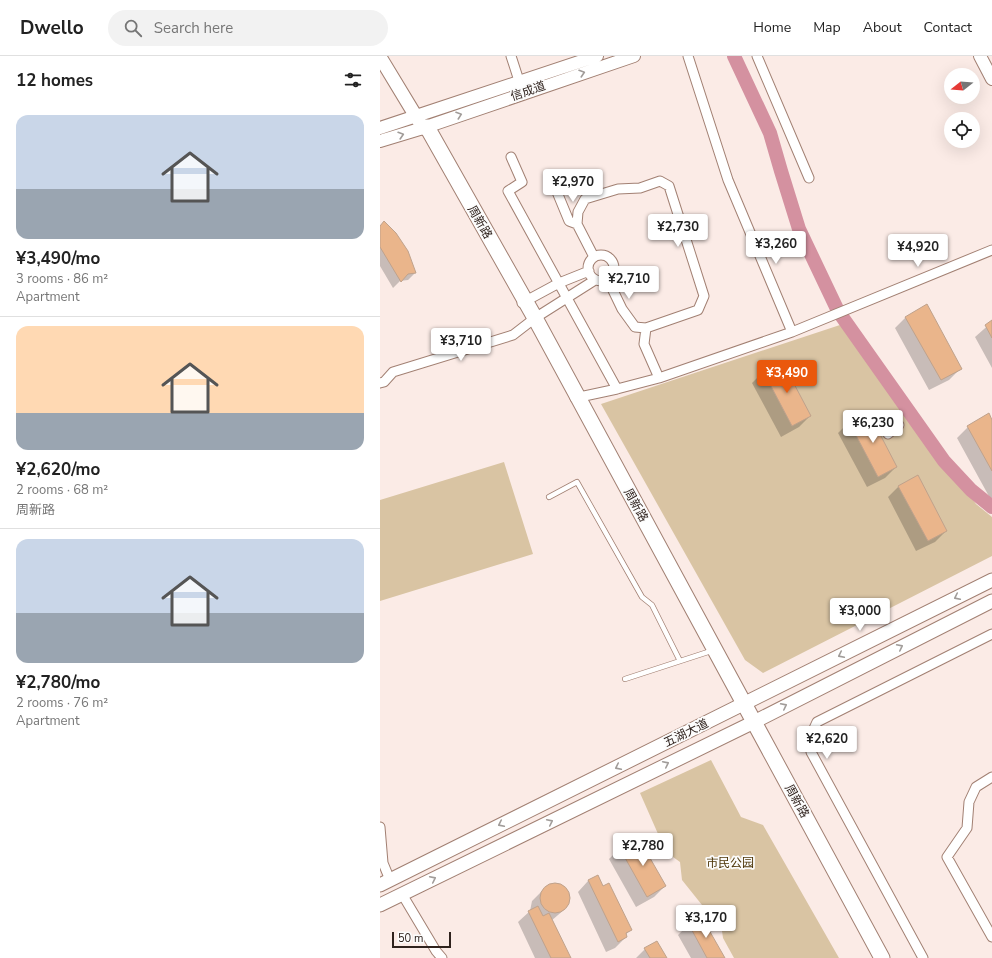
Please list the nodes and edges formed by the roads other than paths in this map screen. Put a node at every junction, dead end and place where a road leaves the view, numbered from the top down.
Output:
1 (385, 56) edge
2 (511, 56) edge
3 (597, 56) edge
4 (634, 56) edge
5 (688, 56) edge
6 (756, 56) edge
7 (980, 56) edge
8 (380, 57) edge
9 (992, 79) edge
10 (521, 88) junction
11 (421, 121) junction
12 (380, 128) edge
13 (380, 141) edge
14 (511, 157) dead end
15 (809, 178) dead end
16 (557, 192) dead end
17 (577, 224) junction
18 (992, 250) edge
19 (594, 258) junction
20 (589, 271) junction
21 (595, 280) junction
22 (608, 280) junction
23 (559, 283) junction
24 (568, 298) junction
25 (523, 302) junction
26 (533, 320) junction
27 (646, 328) junction
28 (792, 332) junction
29 (659, 378) junction
30 (380, 383) edge
31 (617, 389) junction
32 (576, 398) junction
33 (899, 425) dead end
34 (888, 434) dead end
35 (550, 497) dead end
36 (992, 580) edge
37 (992, 601) edge
38 (992, 634) edge
39 (711, 651) junction
40 (680, 661) junction
41 (625, 679) dead end
42 (742, 705) junction
43 (752, 723) junction
44 (992, 776) edge
45 (380, 827) edge
46 (382, 861) edge
47 (385, 882) edge
48 (400, 895) junction
49 (380, 905) edge
50 (992, 937) edge
51 (436, 958) edge
52 (442, 958) edge
53 (876, 958) edge
54 (882, 958) edge
55 (923, 958) edge

1 - 11 main road, 周新路
2 - 10 street
3 - 10 street, 信成道
10 -> 4 street, 信成道
5 - 28 street
6 - 15 street
7 - 9 street
8 - 11 main road, 周新路
10 - 11 street, 信成道
11 - 12 street
13 -> 11 street
11 - 25 main road, 周新路
14 - 23 street
16 - 17 street
17 - 19 street
17 - 27 street
18 - 28 street
19 - 20 street
19 - 22 street
20 - 21 street
20 - 23 street
21 - 22 street
21 - 24 street
22 - 27 street
23 - 24 street
23 - 25 street
24 - 26 street
24 - 31 street
25 - 26 main road, 周新路
26 - 30 street
26 - 32 main road, 周新路
27 - 29 street
28 - 29 street
29 - 31 street
31 - 32 street
32 - 39 main road, 周新路
32 - 42 main road, 周新路
33 - 34 street
35 - 40 lane
36 -> 42 main road, 五湖大道
43 -> 37 main road, 五湖大道
38 - 55 street
39 - 40 lane
39 - 42 main road, 周新路
40 - 41 lane
42 - 43 main road, 周新路
42 -> 47 main road, 五湖大道
48 -> 43 main road, 五湖大道
43 - 53 main road, 周新路
43 - 54 main road, 周新路
44 - 50 street
45 - 46 street
46 - 47 street
48 - 49 main road, 五湖大道
48 - 51 street
48 - 52 street

